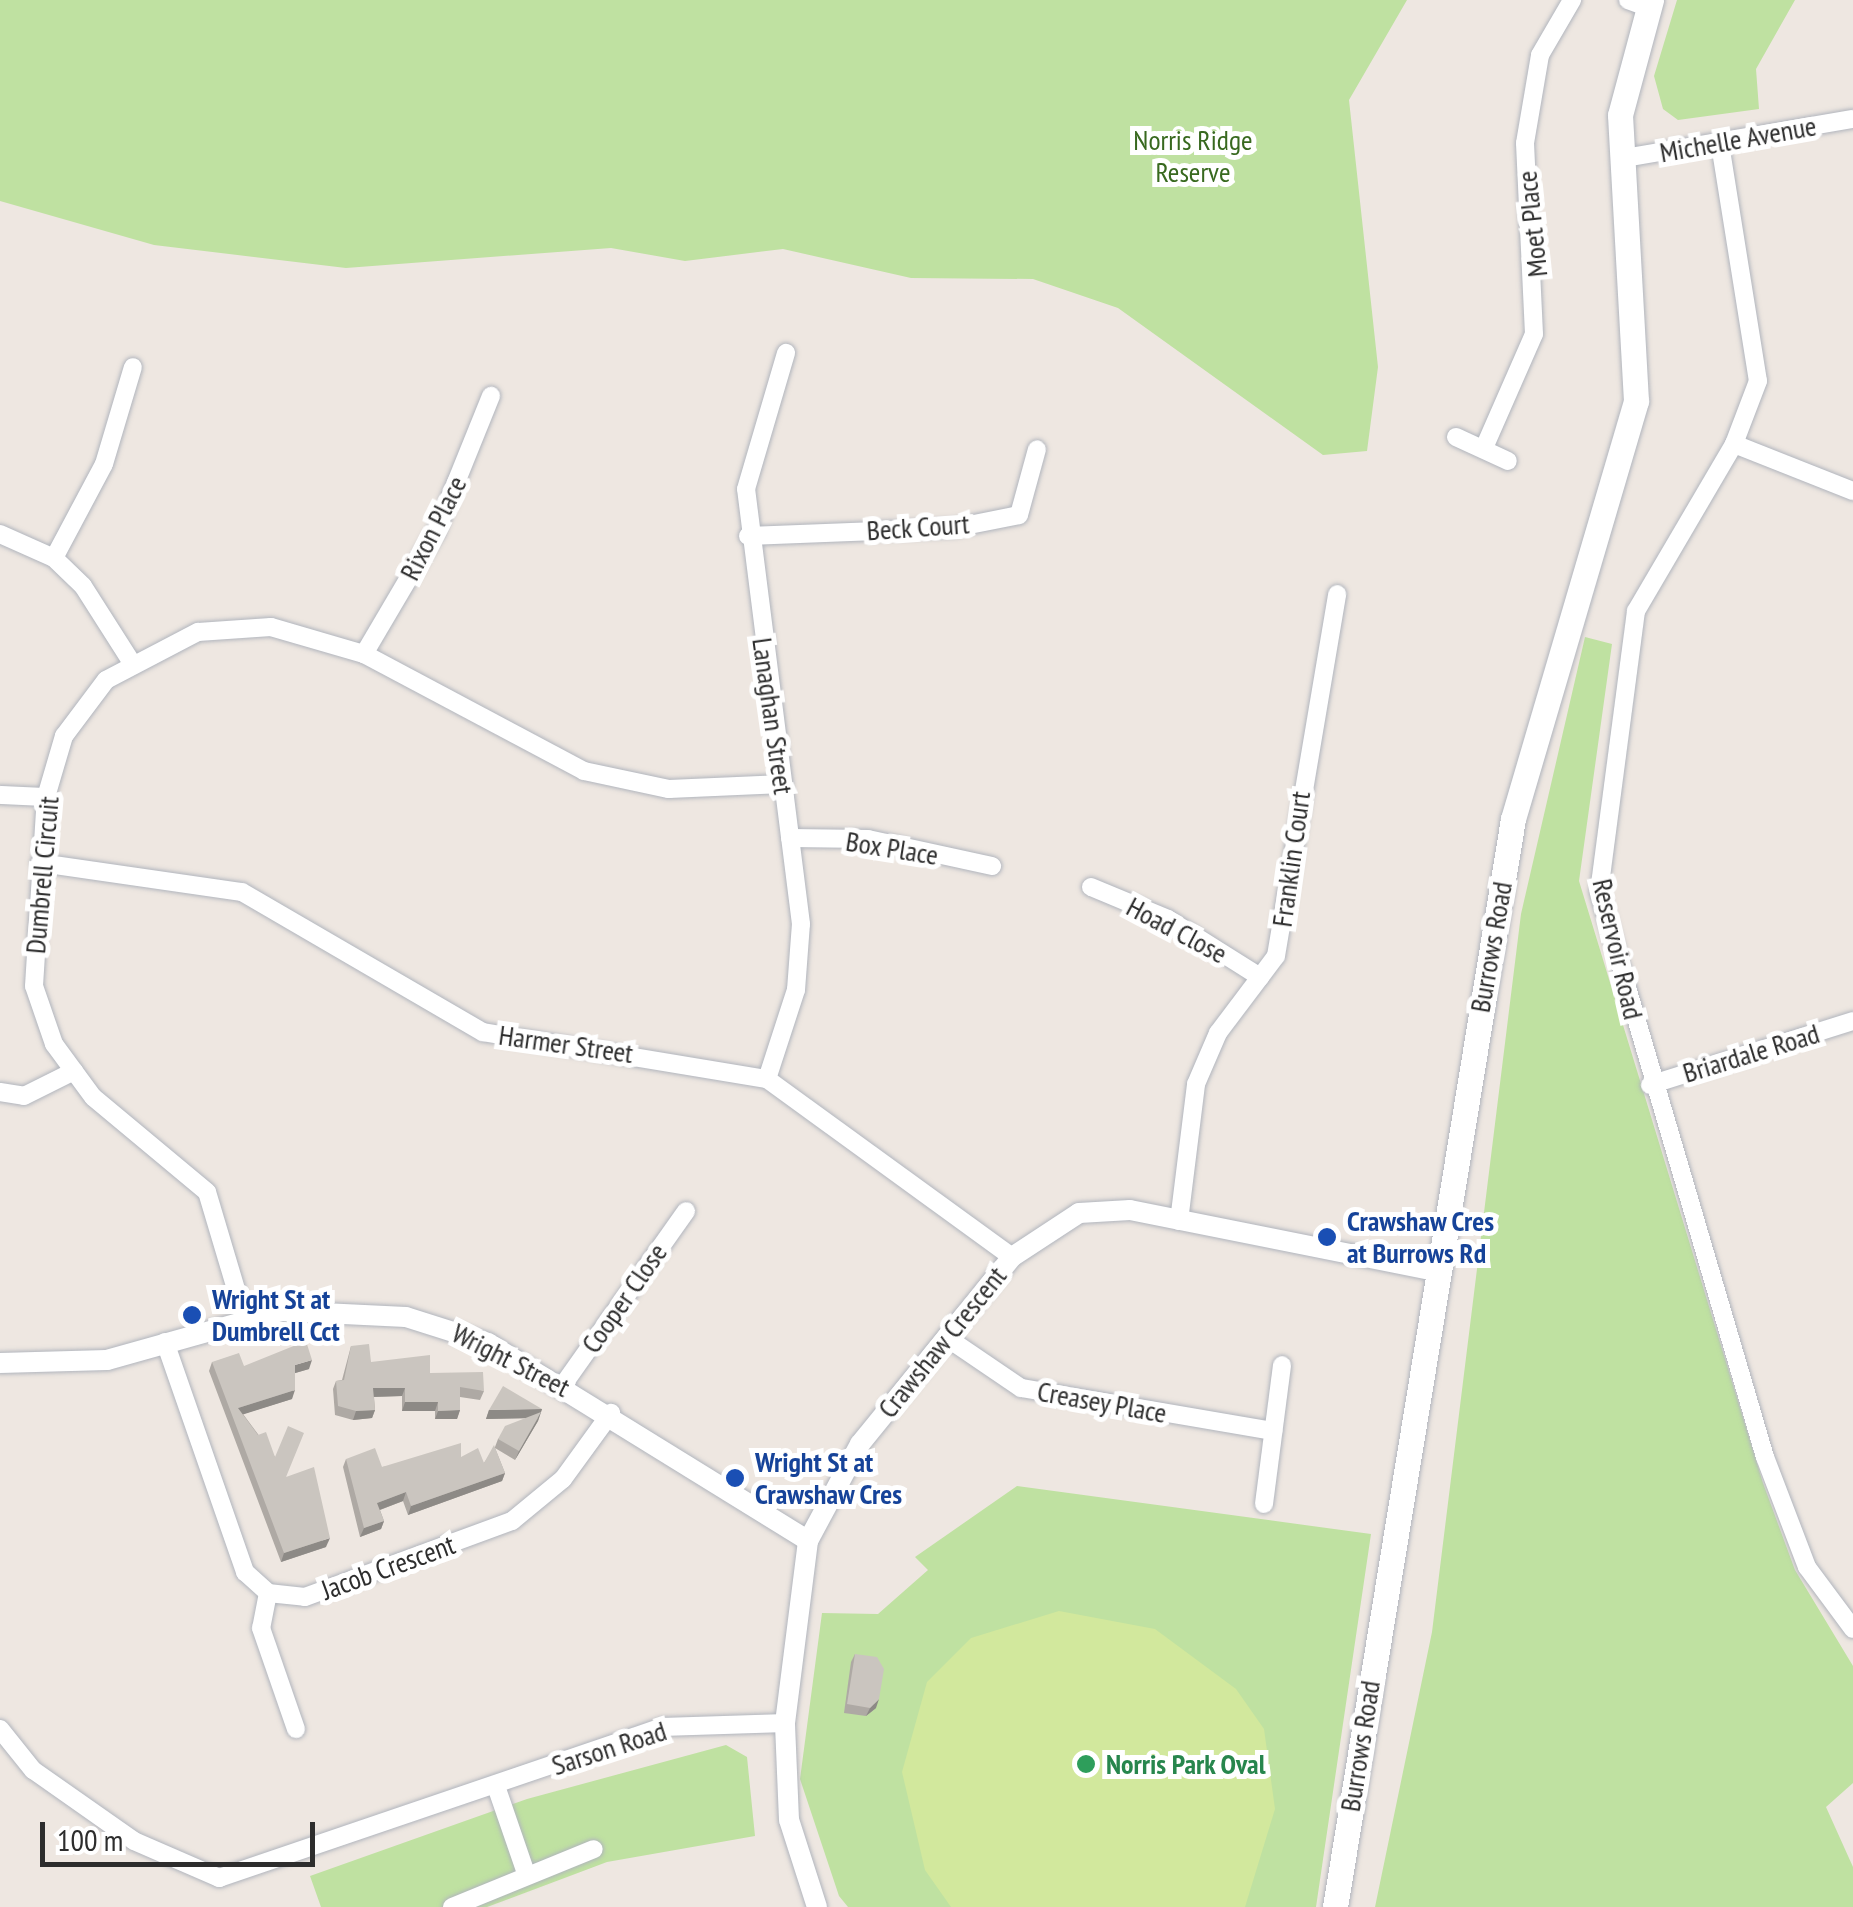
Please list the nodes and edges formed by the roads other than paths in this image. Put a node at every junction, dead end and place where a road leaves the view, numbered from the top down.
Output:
1 (1572, 0) edge
2 (1642, 2) edge
3 (1853, 119) edge
4 (1720, 144) junction
5 (1624, 158) junction
6 (786, 354) dead end
7 (133, 366) dead end
8 (490, 396) dead end
9 (1456, 437) dead end
10 (1734, 444) junction
11 (1484, 448) junction
12 (1037, 449) dead end
13 (1508, 460) dead end
14 (1853, 491) edge
15 (0, 534) edge
16 (748, 536) junction
17 (54, 558) junction
18 (1337, 594) dead end
19 (364, 654) junction
20 (132, 663) junction
21 (783, 784) junction
22 (0, 795) edge
23 (46, 797) junction
24 (790, 838) junction
25 (40, 863) junction
26 (992, 866) dead end
27 (1091, 887) dead end
28 (1260, 977) junction
29 (1853, 1021) edge
30 (74, 1072) junction
31 (767, 1079) junction
32 (1650, 1085) junction
33 (0, 1092) edge
34 (686, 1211) dead end
35 (1178, 1221) junction
36 (1012, 1256) junction
37 (1434, 1271) junction
38 (244, 1316) junction
39 (946, 1337) junction
40 (165, 1342) junction
41 (0, 1363) edge
42 (1282, 1365) dead end
43 (563, 1385) junction
44 (611, 1413) junction
45 (1274, 1431) junction
46 (1264, 1504) dead end
47 (808, 1541) junction
48 (268, 1593) junction
49 (1853, 1629) edge
50 (784, 1724) junction
51 (0, 1729) edge
52 (296, 1729) dead end
53 (496, 1786) junction
54 (594, 1848) dead end
55 (527, 1876) junction
56 (452, 1907) edge
57 (817, 1907) edge
58 (1335, 1907) edge

1 - 11 street, Moet Place
2 - 5 main road, Burrows Road
3 - 4 street, Michelle Avenue
4 - 5 street, Michelle Avenue
4 - 10 street, Reservoir Road
5 - 37 main road, Burrows Road
6 - 16 street, Lanaghan Street
7 - 17 street
8 - 19 street, Rixon Place
9 - 11 street
10 - 14 street
10 - 32 street, Reservoir Road
11 - 13 street
12 - 16 street, Beck Court
15 - 17 street
16 - 21 street, Lanaghan Street
17 - 20 street
18 - 28 street, Franklin Court
19 - 20 street, Dumbrell Circuit
19 - 21 street, Dumbrell Circuit
20 - 23 street, Dumbrell Circuit
21 - 24 street, Lanaghan Street
22 - 23 street
23 - 25 street, Dumbrell Circuit
24 - 26 street, Box Place
24 - 31 street, Lanaghan Street
25 - 30 street, Dumbrell Circuit
25 - 31 street, Harmer Street
27 - 28 street, Hoad Close
28 - 35 street, Franklin Court
29 - 32 street, Briardale Road
30 - 33 street
30 - 38 street, Dumbrell Circuit
31 - 36 street, Harmer Street
32 - 49 street, Reservoir Road
34 - 43 street, Cooper Close
35 - 36 street, Crawshaw Crescent
35 - 37 street, Crawshaw Crescent
36 - 39 street, Crawshaw Crescent
37 - 58 main road, Burrows Road
38 - 40 street, Wright Street
38 - 43 street, Wright Street
39 - 45 street, Creasey Place
39 - 47 street, Crawshaw Crescent
40 - 41 street, Wright Street
40 - 48 street
42 - 45 street
43 - 44 street, Wright Street
44 - 47 street, Wright Street
44 - 48 street, Jacob Crescent
45 - 46 street
47 - 50 street, Crawshaw Crescent
48 - 52 street
50 - 53 street, Sarson Road
50 - 57 street, Crawshaw Crescent
51 - 53 street, Sarson Road
53 - 55 street
54 - 55 street
55 - 56 street

